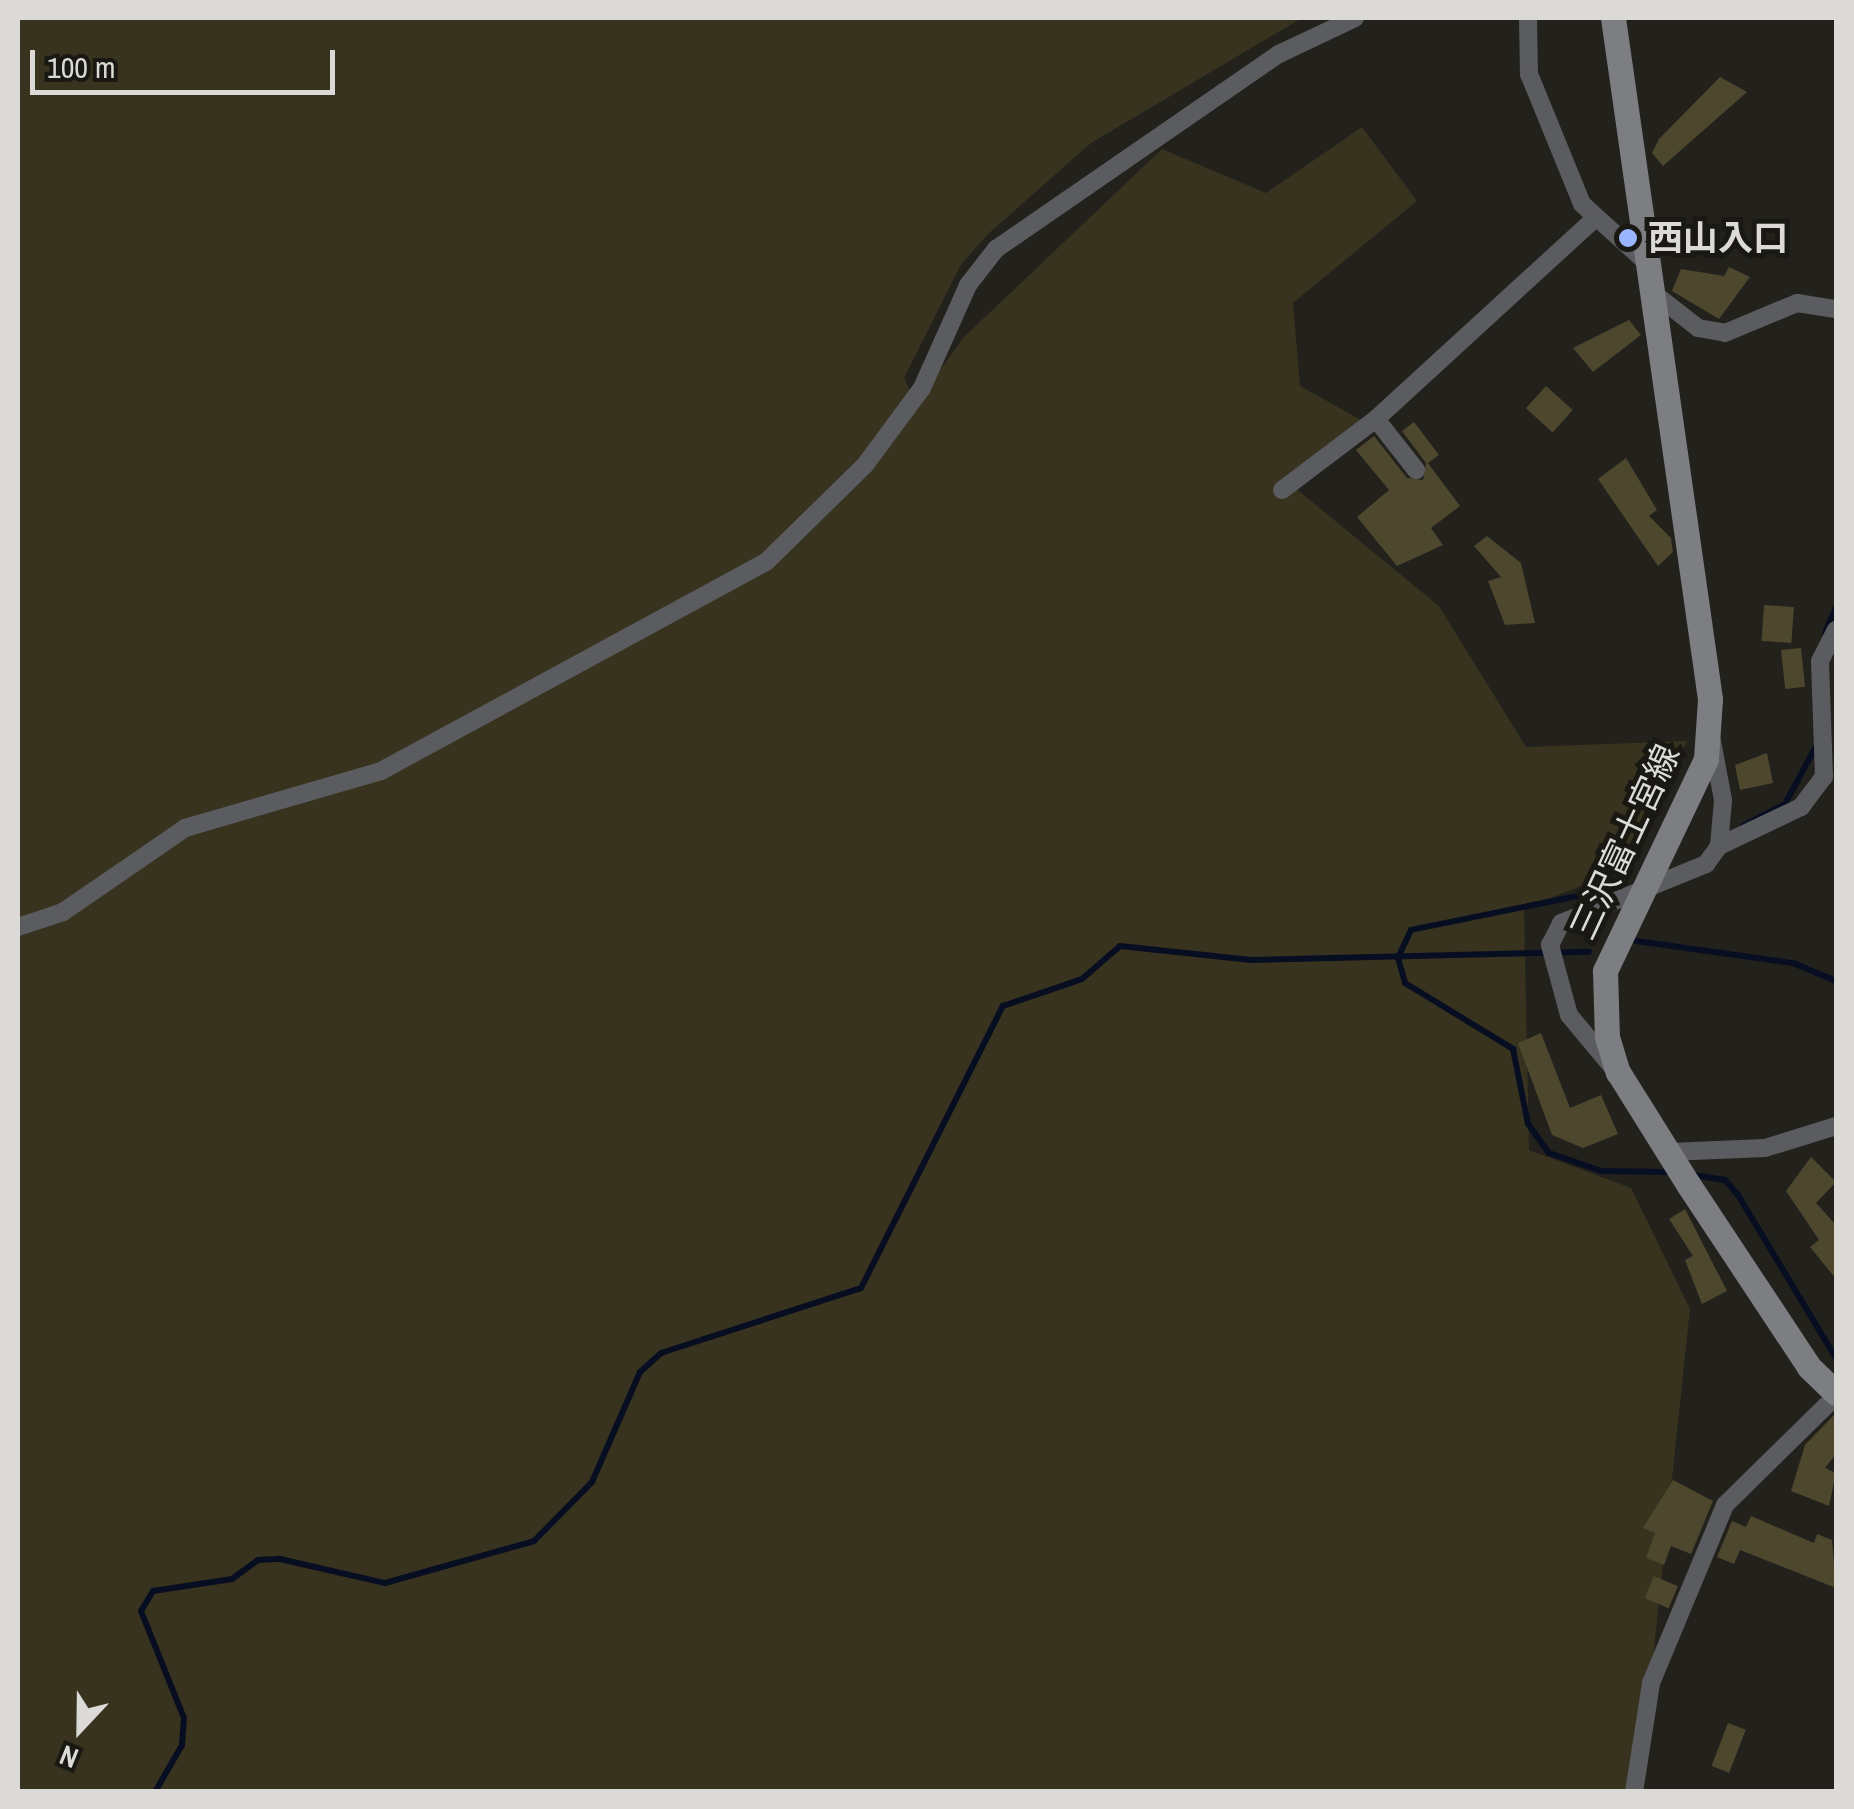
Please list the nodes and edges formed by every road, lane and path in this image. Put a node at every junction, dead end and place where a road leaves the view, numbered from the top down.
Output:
1 (1356, 18) edge
2 (1528, 18) edge
3 (1613, 18) edge
4 (1594, 219) junction
5 (1647, 263) junction
6 (1652, 292) junction
7 (1836, 309) edge
8 (1376, 419) junction
9 (1416, 470) dead end
10 (1282, 490) dead end
11 (1836, 630) edge
12 (1710, 736) junction
13 (1719, 846) junction
14 (1634, 896) junction
15 (18, 926) edge
16 (1618, 1072) junction
17 (1836, 1126) edge
18 (1671, 1156) junction
19 (1836, 1394) edge
20 (1634, 1792) edge

1 - 15 street
2 - 4 street
3 - 5 main road, 三沢富士宮線
4 - 5 street
4 - 8 street
5 - 6 main road, 三沢富士宮線
6 - 7 street
6 - 12 main road, 三沢富士宮線
8 - 9 street
8 - 10 street
11 - 13 street
12 - 13 street
12 - 14 main road, 三沢富士宮線
13 - 14 street
14 - 16 main road, 三沢富士宮線
14 - 16 street
16 - 18 main road, 三沢富士宮線
17 - 18 street
18 - 19 main road, 三沢富士宮線
19 - 20 street

